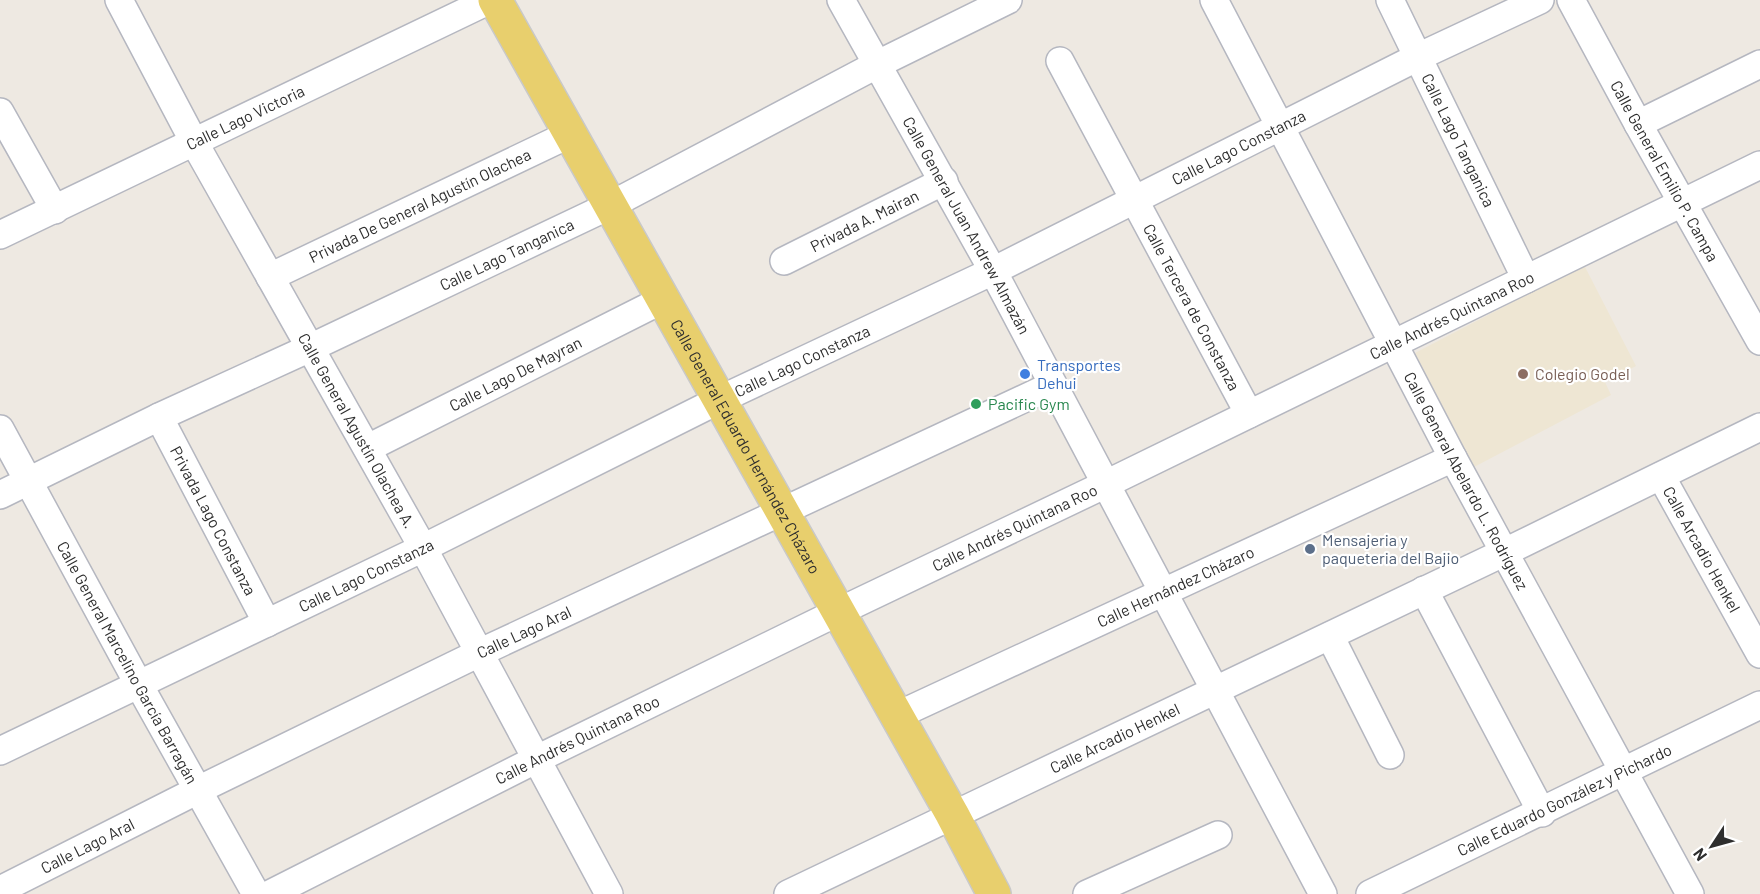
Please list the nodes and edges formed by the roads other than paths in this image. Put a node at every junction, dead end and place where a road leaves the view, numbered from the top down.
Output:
1 (119, 0) edge
2 (493, 0) edge
3 (841, 0) edge
4 (1008, 0) edge
5 (1214, 0) edge
6 (1390, 0) edge
7 (1540, 0) edge
8 (1571, 0) edge
9 (1418, 57) junction
10 (1060, 61) dead end
11 (878, 64) junction
12 (1760, 64) edge
13 (0, 112) edge
14 (1638, 124) junction
15 (1280, 126) junction
16 (570, 134) junction
17 (194, 142) junction
18 (1760, 165) edge
19 (944, 181) junction
20 (1133, 201) junction
21 (1682, 203) junction
22 (609, 206) junction
23 (55, 210) junction
24 (0, 235) edge
25 (784, 261) dead end
26 (993, 271) junction
27 (270, 277) junction
28 (1526, 279) junction
29 (662, 300) junction
30 (1760, 341) edge
31 (1394, 344) junction
32 (310, 348) junction
33 (1053, 385) junction
34 (719, 400) junction
35 (1249, 414) junction
36 (159, 417) junction
37 (1760, 427) edge
38 (0, 429) edge
39 (368, 448) junction
40 (1453, 458) junction
41 (1661, 476) junction
42 (28, 481) junction
43 (1106, 484) junction
44 (0, 495) edge
45 (782, 512) junction
46 (423, 548) junction
47 (1505, 552) junction
48 (1424, 590) junction
49 (1164, 593) junction
50 (838, 612) junction
51 (267, 623) junction
52 (1330, 636) junction
53 (478, 653) junction
54 (1760, 654) edge
55 (139, 685) junction
56 (1215, 689) junction
57 (1760, 705) edge
58 (896, 716) junction
59 (0, 751) edge
60 (1390, 755) dead end
61 (537, 759) junction
62 (1624, 772) junction
63 (198, 790) junction
64 (1542, 813) junction
65 (951, 814) junction
66 (1218, 835) dead end
67 (825, 886) edge
68 (0, 890) edge
69 (256, 894) edge
70 (270, 894) edge
71 (609, 894) edge
72 (788, 894) edge
73 (994, 894) edge
74 (1087, 894) edge
75 (1323, 894) edge
76 (1370, 894) edge
77 (1690, 894) edge

1 - 17 street, Calle General Agustín Olachea A.
2 - 16 main road, Calle General Eduardo Hernández Cházaro
2 - 17 street, Calle Lago Victoria
3 - 11 street, Calle General Juan Andrew Almazán
4 - 11 street, Calle Lago Tanganica
5 - 15 street, Calle General Abelardo L. Rodríguez
6 - 9 street, Calle Lago Tanganica
7 - 9 street, Calle Lago Constanza
8 - 14 street, Calle General Emilio P. Campa
9 - 15 street, Calle Lago Constanza
9 - 28 street, Calle Lago Tanganica
10 - 20 street
11 - 19 street, Calle General Juan Andrew Almazán
11 - 22 street, Calle Lago Tanganica
12 - 14 street
13 - 23 street
14 - 21 street, Calle General Emilio P. Campa
15 - 20 street, Calle Lago Constanza
15 - 31 street, Calle General Abelardo L. Rodríguez
16 - 22 main road, Calle General Eduardo Hernández Cházaro
16 - 27 street, Privada De General Agustín Olachea
17 - 23 street, Calle Lago Victoria
17 - 27 street, Calle General Agustín Olachea A.
18 - 21 street, Calle Andrés Quintana Roo
19 - 25 street, Privada A. Mairan
19 - 26 street, Calle General Juan Andrew Almazán
20 - 26 street, Calle Lago Constanza
20 - 35 street, Calle Tercera de Constanza
21 - 28 street, Calle Andrés Quintana Roo
21 - 30 street, Calle General Emilio P. Campa
22 - 29 main road, Calle General Eduardo Hernández Cházaro
22 - 32 street, Calle Lago Tanganica
23 - 24 street, Calle Lago Victoria
26 - 33 street, Calle General Juan Andrew Almazán
26 - 34 street, Calle Lago Constanza
27 - 32 street, Calle General Agustín Olachea A.
28 - 31 street, Calle Andrés Quintana Roo
29 - 34 main road, Calle General Eduardo Hernández Cházaro
29 - 39 street, Calle Lago De Mayran
31 - 35 street, Calle Andrés Quintana Roo
31 - 40 street, Calle General Abelardo L. Rodríguez
32 - 36 street, Calle Lago Tanganica
32 - 39 street, Calle General Agustín Olachea A.
33 - 43 street, Calle General Juan Andrew Almazán
33 - 45 street, Calle Lago Aral
34 - 45 main road, Calle General Eduardo Hernández Cházaro
34 - 46 street, Calle Lago Constanza
35 - 43 street, Calle Andrés Quintana Roo
36 - 42 street, Calle Lago Tanganica
36 - 51 street, Privada Lago Constanza
37 - 41 street, Calle Arcadio Henkel
38 - 42 street, Calle General Marcelino García Barragán
39 - 46 street, Calle General Agustín Olachea A.
40 - 47 street, Calle General Abelardo L. Rodríguez
40 - 49 street, Calle Hernández Cházaro
41 - 47 street, Calle Arcadio Henkel
41 - 54 street, Calle Arcadio Henkel
42 - 44 street, Calle Lago Tanganica
42 - 55 street, Calle General Marcelino García Barragán
43 - 49 street, Calle General Juan Andrew Almazán
43 - 50 street, Calle Andrés Quintana Roo
45 - 50 main road, Calle General Eduardo Hernández Cházaro
45 - 53 street, Calle Lago Aral
46 - 51 street, Calle Lago Constanza
46 - 53 street, Calle General Agustín Olachea A.
47 - 48 street, Calle Arcadio Henkel
47 - 62 street, Calle General Abelardo L. Rodríguez
48 - 52 street, Calle Arcadio Henkel
48 - 64 street
49 - 56 street, Calle General Juan Andrew Almazán
49 - 58 street, Calle Hernández Cházaro
50 - 58 main road, Calle General Eduardo Hernández Cházaro
50 - 61 street, Calle Andrés Quintana Roo
51 - 55 street, Calle Lago Constanza
52 - 56 street, Calle Arcadio Henkel
52 - 60 street
53 - 61 street, Calle General Agustín Olachea A.
53 - 63 street, Calle Lago Aral
55 - 59 street, Calle Lago Constanza
55 - 63 street, Calle General Marcelino García Barragán
56 - 65 street, Calle Arcadio Henkel
56 - 75 street, Calle General Juan Andrew Almazán
57 - 62 street, Calle Eduardo González y Pichardo
58 - 65 main road, Calle General Eduardo Hernández Cházaro
61 - 70 street, Calle Andrés Quintana Roo
61 - 71 street, Calle General Agustín Olachea A.
62 - 64 street, Calle Eduardo González y Pichardo
62 - 77 street, Calle General Abelardo L. Rodríguez
63 - 68 street, Calle Lago Aral
63 - 69 street, Calle General Marcelino García Barragán
64 - 76 street, Calle Eduardo González y Pichardo
65 - 67 street, Calle Arcadio Henkel
65 - 73 main road, Calle General Eduardo Hernández Cházaro
66 - 74 street
67 - 72 street, Calle Arcadio Henkel

